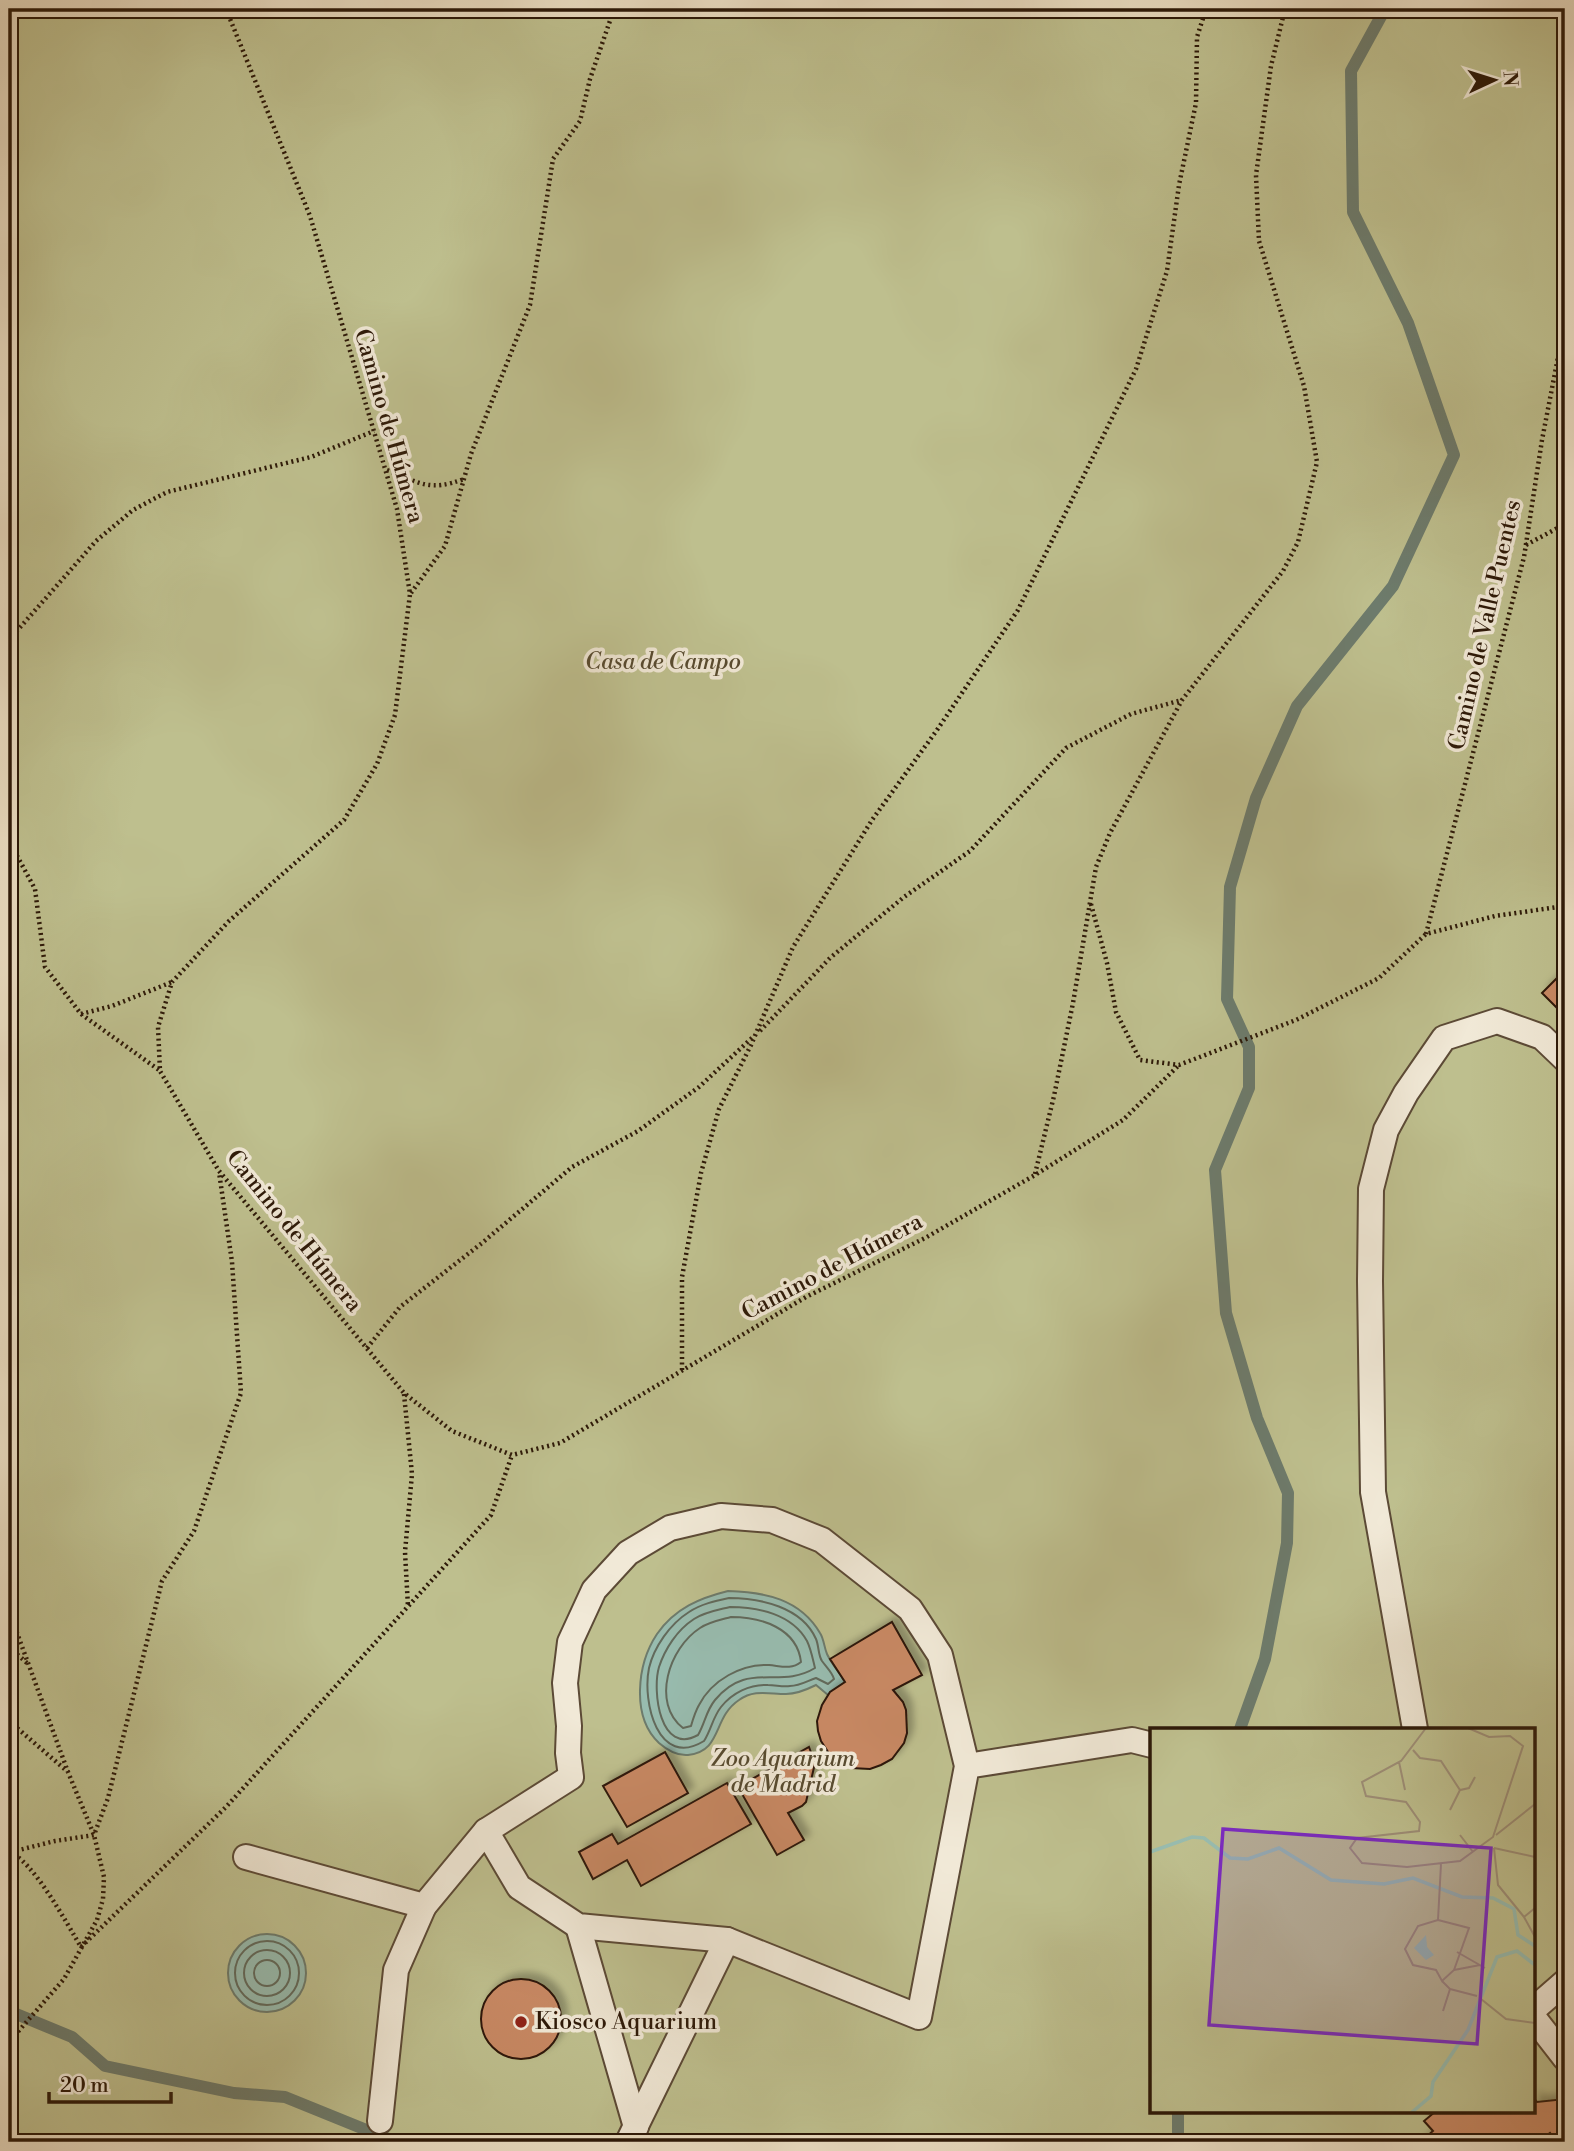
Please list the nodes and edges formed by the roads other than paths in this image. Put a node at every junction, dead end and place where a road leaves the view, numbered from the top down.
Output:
1 (1565, 1059) edge
2 (1415, 1728) edge
3 (1150, 1744) edge
4 (967, 1766) junction
5 (486, 1831) junction
6 (246, 1857) dead end
7 (424, 1906) junction
8 (578, 1926) junction
9 (727, 1940) junction
10 (1565, 1982) edge
11 (1536, 2007) edge
12 (1536, 2021) edge
13 (1565, 2058) edge
14 (380, 2120) dead end
15 (632, 2135) edge

1 - 2 street
3 - 4 street
4 - 5 street
4 - 9 street
5 - 7 street
5 - 8 street
6 - 7 street
7 - 14 street
8 - 9 street
8 - 15 street
9 - 15 street
10 - 11 street
12 - 13 street

